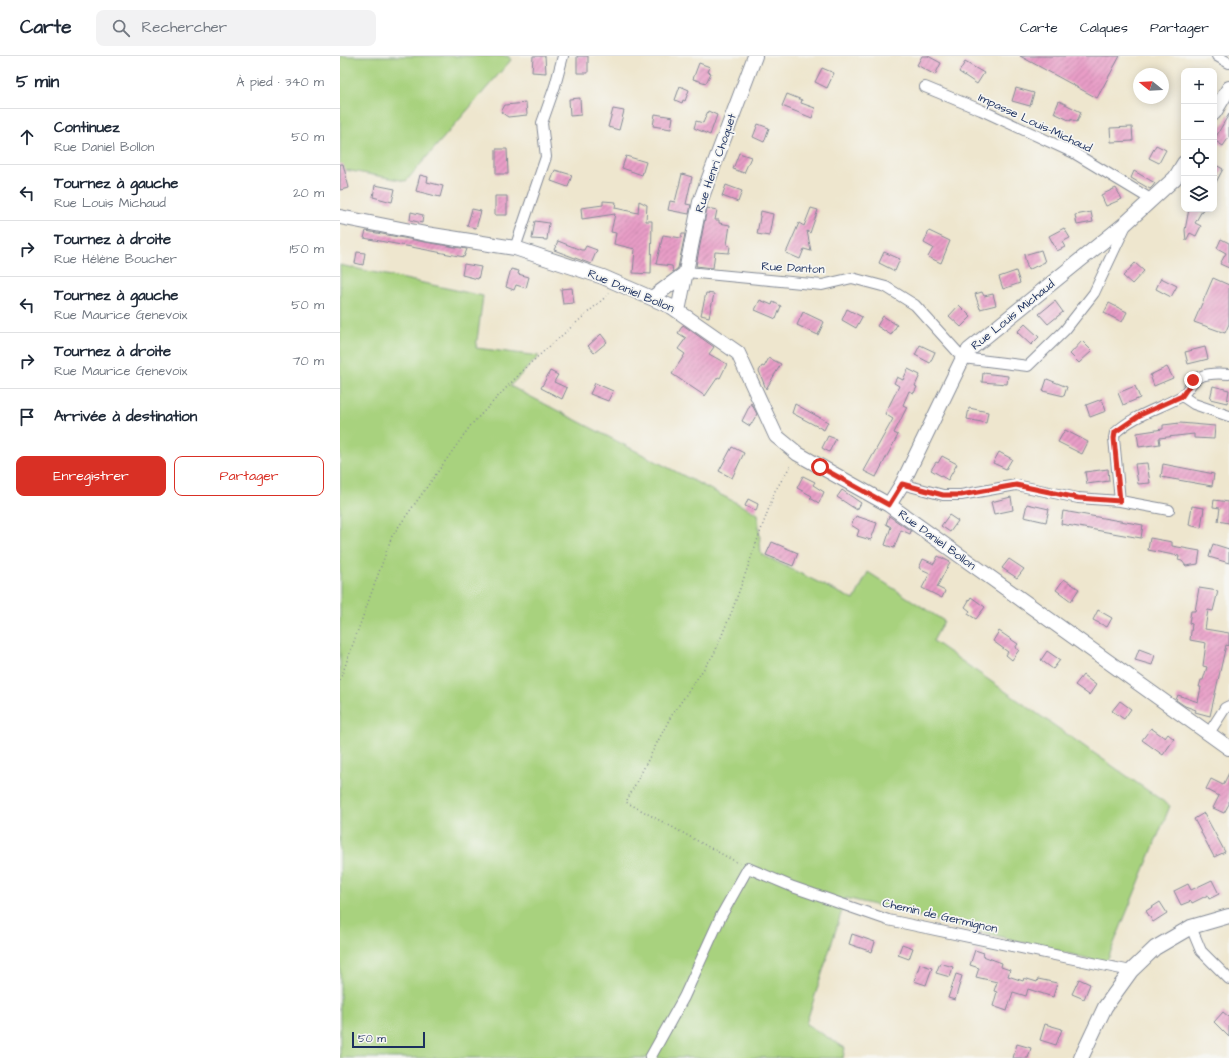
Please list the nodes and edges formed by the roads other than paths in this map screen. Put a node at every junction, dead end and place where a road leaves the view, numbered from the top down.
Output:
1 (563, 56) edge
2 (755, 56) edge
3 (1217, 56) edge
4 (1229, 63) edge
5 (925, 87) dead end
6 (1229, 88) edge
7 (1217, 108) edge
8 (1181, 168) edge
9 (1152, 200) junction
10 (340, 217) edge
11 (1126, 223) junction
12 (515, 248) junction
13 (687, 272) junction
14 (652, 298) junction
15 (678, 310) junction
16 (963, 358) junction
17 (1229, 374) edge
18 (1182, 396) junction
19 (1229, 416) edge
20 (902, 484) junction
21 (1120, 501) junction
22 (889, 505) junction
23 (1169, 510) dead end
24 (1228, 706) edge
25 (1209, 733) junction
26 (1229, 748) edge
27 (1229, 916) edge
28 (1191, 927) junction
29 (1131, 972) junction
30 (1229, 979) edge
31 (650, 1058) edge
32 (1081, 1058) edge

1 - 12 street
2 - 13 street, Rue Henri Choquet
3 - 4 street
5 - 9 street, Impasse Louis-Michaud
6 - 7 street
8 - 9 street, Rue Louis Michaud
9 - 11 street, Rue Louis Michaud
10 - 12 street, Rue Daniel Bollon
11 - 16 street, Rue Louis Michaud
11 - 16 street
12 - 14 street, Rue Daniel Bollon
13 - 14 street
13 - 15 street, Rue Henri Choquet
13 - 16 street, Rue Danton
14 - 15 street, Rue Daniel Bollon
15 - 22 street, Rue Daniel Bollon
16 - 20 street, Rue Louis Michaud
17 - 18 street
18 - 19 street
18 - 21 street
20 - 21 street
20 - 22 street, Rue Louis Michaud
21 - 23 street
22 - 25 street, Rue Daniel Bollon
24 - 25 street
25 - 26 street, Rue Daniel Bollon
27 - 28 street
28 - 29 street
28 - 30 street
29 - 31 street, Chemin de Germignon
29 - 32 street

